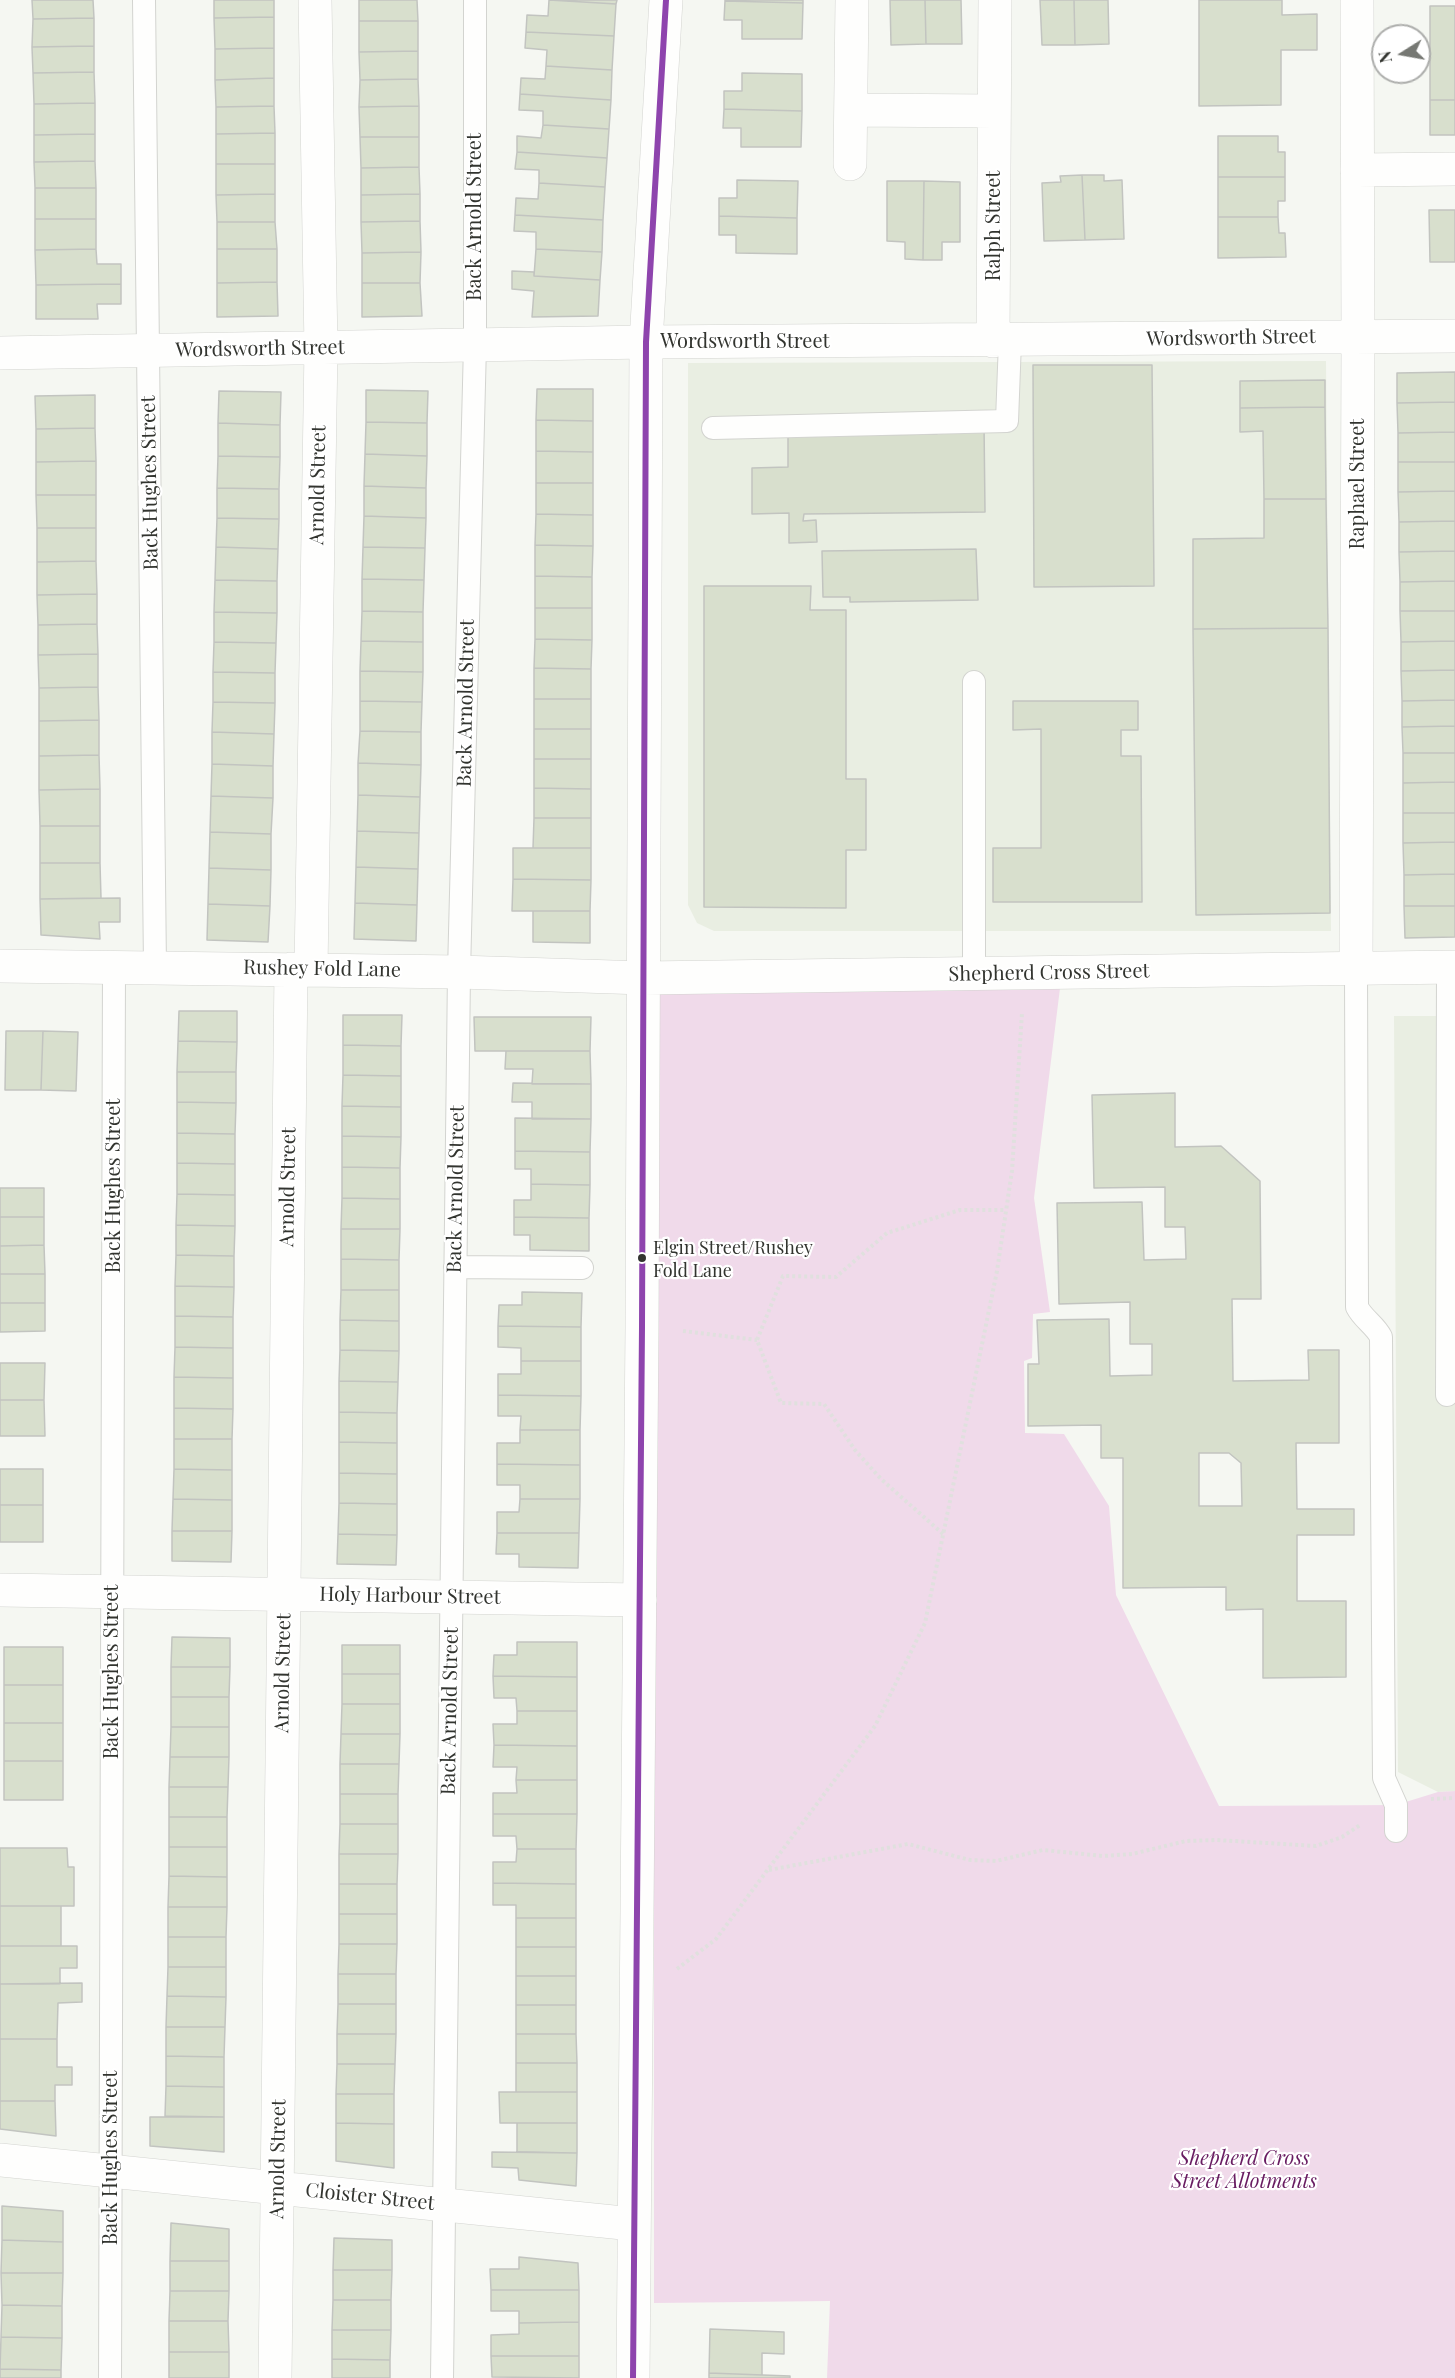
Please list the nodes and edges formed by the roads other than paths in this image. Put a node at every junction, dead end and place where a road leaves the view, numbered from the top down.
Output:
1 (144, 0) edge
2 (315, 0) edge
3 (475, 0) edge
4 (666, 0) edge
5 (852, 0) edge
6 (995, 0) edge
7 (1357, 0) edge
8 (851, 110) junction
9 (994, 111) junction
10 (850, 164) dead end
11 (1455, 169) edge
12 (1357, 170) junction
13 (1455, 336) edge
14 (1358, 337) junction
15 (1002, 341) junction
16 (646, 342) junction
17 (475, 345) junction
18 (321, 348) junction
19 (148, 351) junction
20 (0, 353) edge
21 (713, 428) dead end
22 (974, 682) dead end
23 (0, 966) edge
24 (114, 966) junction
25 (155, 966) junction
26 (1452, 967) edge
27 (301, 969) junction
28 (1356, 969) junction
29 (459, 972) junction
30 (974, 974) junction
31 (644, 978) junction
32 (455, 1267) junction
33 (582, 1268) dead end
34 (1447, 1395) dead end
35 (0, 1590) edge
36 (112, 1592) junction
37 (284, 1594) junction
38 (451, 1597) junction
39 (640, 1600) junction
40 (1396, 1831) dead end
41 (0, 2160) edge
42 (111, 2172) junction
43 (277, 2188) junction
44 (444, 2205) junction
45 (633, 2224) junction
46 (110, 2378) edge
47 (275, 2378) edge
48 (442, 2378) edge
49 (633, 2378) edge

1 - 19 lane, Back Hughes Street
2 - 18 street, Arnold Street
3 - 17 lane, Back Arnold Street
4 - 16 street
5 - 8 street
6 - 9 street, Ralph Street
7 - 12 street, Raphael Street
8 - 9 street
8 - 10 street
9 - 15 street, Ralph Street
11 - 12 street
12 - 14 street, Raphael Street
13 - 14 street, Wordsworth Street
14 - 15 street, Wordsworth Street
14 - 28 street, Raphael Street
15 - 16 street, Wordsworth Street
15 - 21 lane
16 - 17 street, Wordsworth Street
16 - 31 street
17 - 18 street, Wordsworth Street
17 - 29 lane, Back Arnold Street
18 - 19 street, Wordsworth Street
18 - 27 street, Arnold Street
19 - 20 street, Wordsworth Street
19 - 25 lane, Back Hughes Street
22 - 30 lane
23 - 24 street, Rushey Fold Lane
24 - 25 street, Rushey Fold Lane
24 - 36 lane, Back Hughes Street
25 - 27 street, Rushey Fold Lane
26 - 28 street, Shepherd Cross Street
26 - 34 lane
27 - 29 street, Rushey Fold Lane
27 - 37 street, Arnold Street
28 - 30 street, Shepherd Cross Street
28 - 40 lane
29 - 31 street, Rushey Fold Lane
29 - 32 lane, Back Arnold Street
30 - 31 street, Shepherd Cross Street
31 - 39 street
32 - 33 lane
32 - 38 lane, Back Arnold Street
35 - 36 street, Holy Harbour Street
36 - 37 street, Holy Harbour Street
36 - 42 lane, Back Hughes Street
37 - 38 street, Holy Harbour Street
37 - 43 street, Arnold Street
38 - 39 street, Holy Harbour Street
38 - 44 lane, Back Arnold Street
39 - 45 street
41 - 42 street, Cloister Street
42 - 43 street, Cloister Street
42 - 46 lane, Back Hughes Street
43 - 44 street, Cloister Street
43 - 47 street, Arnold Street
44 - 45 street, Cloister Street
44 - 48 lane, Back Arnold Street
45 - 49 street

